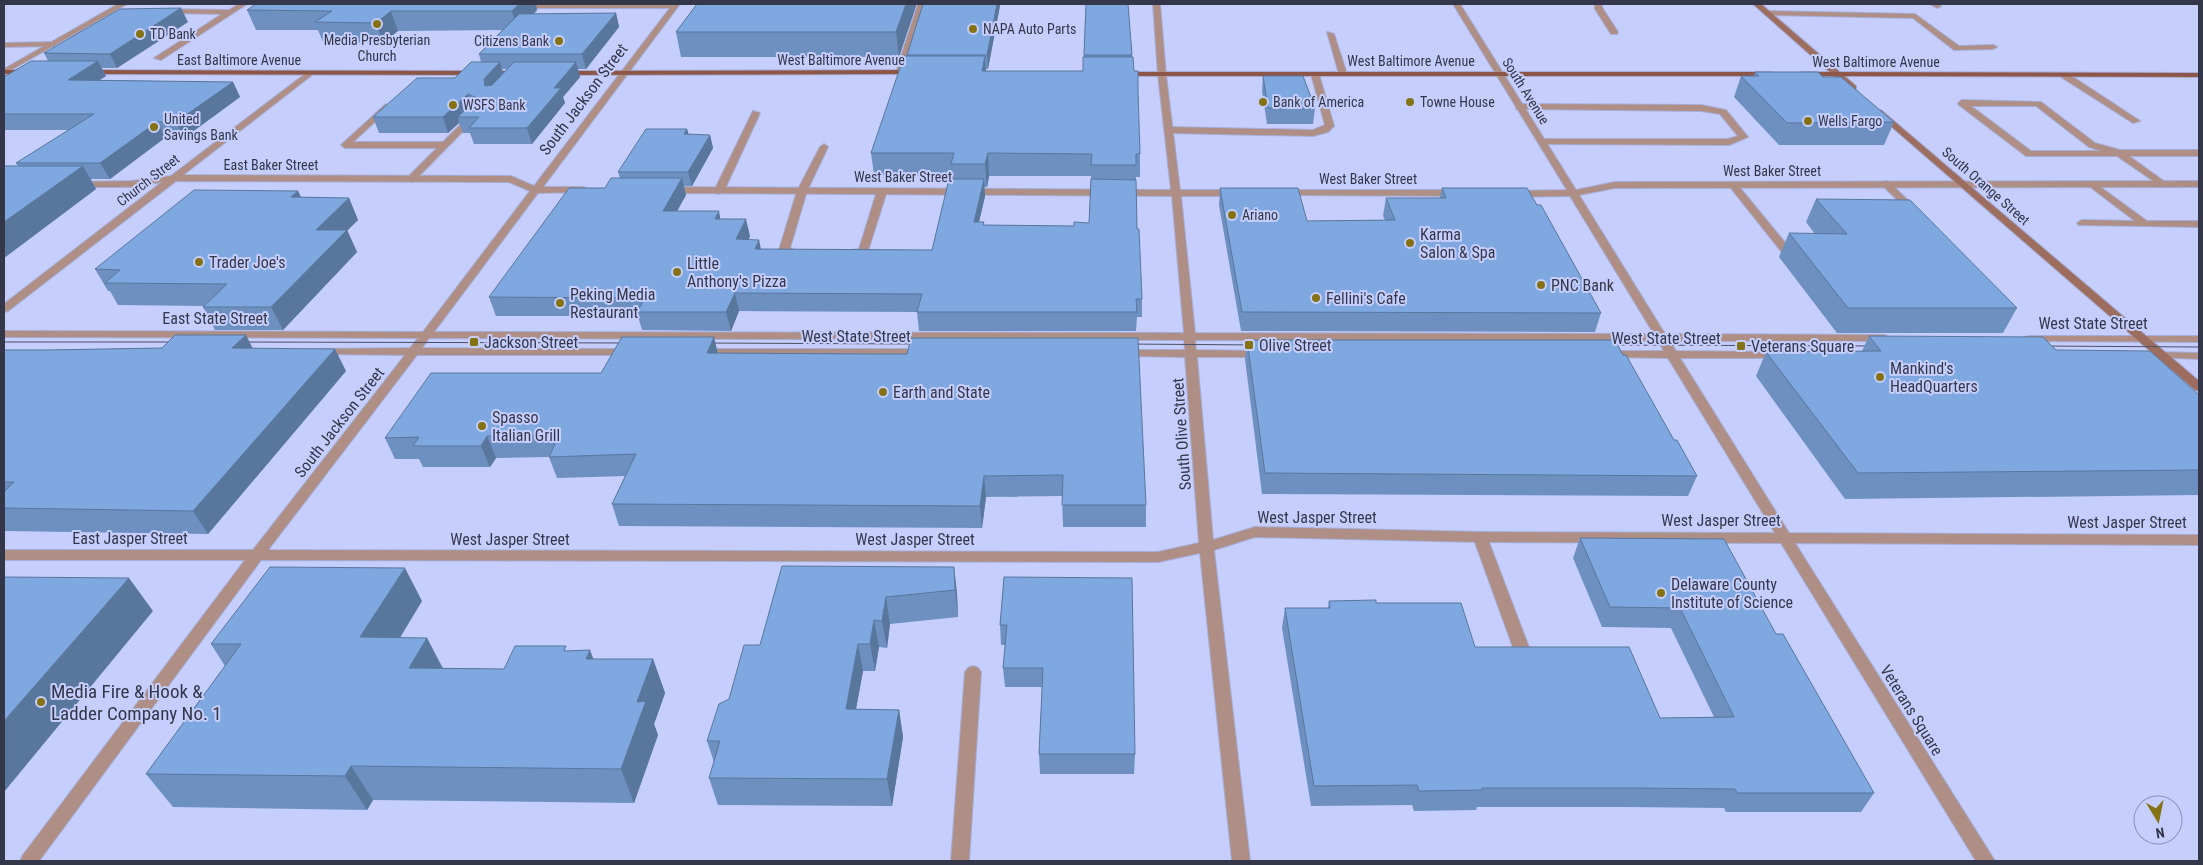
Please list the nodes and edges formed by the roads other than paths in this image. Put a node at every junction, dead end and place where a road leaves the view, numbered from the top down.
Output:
1 (243, 4) edge
2 (529, 4) edge
3 (922, 4) edge
4 (1156, 4) edge
5 (1457, 4) edge
6 (1598, 4) edge
7 (1757, 4) edge
8 (675, 5) edge
9 (125, 7) edge
10 (155, 11) edge
11 (231, 12) junction
12 (1768, 13) junction
13 (1614, 32) dead end
14 (1330, 34) dead end
15 (52, 44) junction
16 (4, 45) edge
17 (1993, 47) dead end
18 (158, 58) dead end
19 (4, 72) edge
20 (41, 72) edge
21 (79, 72) edge
22 (515, 72) junction
23 (900, 72) junction
24 (926, 72) edge
25 (308, 73) junction
26 (422, 73) junction
27 (534, 73) edge
28 (554, 73) edge
29 (623, 73) junction
30 (1112, 74) edge
31 (1315, 74) junction
32 (1344, 74) junction
33 (1499, 74) junction
34 (1782, 74) edge
35 (1792, 74) edge
36 (1838, 74) junction
37 (2064, 74) junction
38 (1162, 75) junction
39 (2199, 75) edge
40 (410, 84) edge
41 (504, 84) edge
42 (1859, 93) edge
43 (396, 97) edge
44 (1873, 106) edge
45 (1519, 107) junction
46 (476, 113) edge
47 (756, 113) dead end
48 (2136, 121) dead end
49 (1170, 130) junction
50 (1541, 141) junction
51 (445, 145) junction
52 (824, 147) dead end
53 (2119, 153) junction
54 (2199, 153) edge
55 (173, 178) junction
56 (412, 179) junction
57 (63, 184) edge
58 (1886, 184) junction
59 (1962, 184) junction
60 (2092, 184) junction
61 (2162, 184) junction
62 (2199, 184) edge
63 (1733, 185) junction
64 (536, 190) junction
65 (596, 190) edge
66 (662, 190) edge
67 (718, 190) junction
68 (802, 191) junction
69 (882, 191) junction
70 (1176, 192) junction
71 (1250, 193) edge
72 (1270, 193) edge
73 (1467, 193) edge
74 (1573, 193) junction
75 (1506, 194) edge
76 (1921, 217) edge
77 (2082, 224) dead end
78 (2145, 224) junction
79 (2199, 224) edge
80 (1788, 253) dead end
81 (840, 254) edge
82 (809, 255) edge
83 (4, 309) edge
84 (4, 334) edge
85 (426, 335) junction
86 (1190, 337) junction
87 (1662, 338) junction
88 (1895, 338) edge
89 (2012, 338) edge
90 (2144, 339) junction
91 (2199, 339) edge
92 (312, 351) edge
93 (414, 351) junction
94 (642, 352) edge
95 (692, 352) edge
96 (937, 352) edge
97 (1113, 353) edge
98 (1191, 354) junction
99 (1271, 354) edge
100 (1596, 354) edge
101 (1672, 354) junction
102 (1789, 355) edge
103 (2145, 355) edge
104 (2163, 355) junction
105 (2199, 356) edge
106 (2199, 387) edge
107 (1480, 537) junction
108 (1784, 537) junction
109 (2199, 540) edge
110 (1206, 547) junction
111 (257, 555) junction
112 (4, 556) edge
113 (1522, 650) edge
114 (973, 672) dead end
115 (29, 861) edge
116 (960, 861) edge
117 (1241, 861) edge
118 (1986, 861) edge

1 - 11 street
2 - 8 street
3 - 23 street
4 - 38 street, South Olive Street
5 - 33 street, South Avenue
6 - 13 street
7 - 12 street
8 - 29 street, South Jackson Street
9 - 15 street
10 - 11 street
11 - 18 street
12 - 17 street
12 - 36 street
14 - 32 street
15 - 16 street
15 - 19 street
19 - 20 main road
21 - 25 main road, East Baltimore Avenue
22 - 26 main road, East Baltimore Avenue
22 - 27 main road, East Baltimore Avenue
22 - 41 street
23 - 24 main road, West Baltimore Avenue
23 - 29 main road, West Baltimore Avenue
25 - 26 main road, East Baltimore Avenue
25 - 55 street, Church Street
26 - 40 street
28 - 29 main road
29 - 64 street, South Jackson Street
30 - 38 main road, West Baltimore Avenue
31 - 32 main road, West Baltimore Avenue
31 - 38 main road, West Baltimore Avenue
31 - 49 street
32 - 33 main road, West Baltimore Avenue
33 - 34 main road, West Baltimore Avenue
33 - 45 street, South Avenue
35 - 36 main road, West Baltimore Avenue
36 - 37 main road, West Baltimore Avenue
36 - 42 street
37 - 39 main road, West Baltimore Avenue
37 - 48 street
38 - 49 street, South Olive Street
43 - 51 street
44 - 59 street, South Orange Street
45 - 50 street, South Avenue
45 - 50 street
46 - 51 street
47 - 67 street
49 - 70 street, South Olive Street
50 - 74 street, South Avenue
51 - 56 street
52 - 68 street
53 - 53 street
53 - 54 street
53 - 61 street
55 - 56 street, East Baker Street
55 - 57 street, East Baker Street
55 - 83 street, Church Street
56 - 64 street, East Baker Street
58 - 59 street, West Baker Street
58 - 63 street, West Baker Street
58 - 76 street
59 - 60 street, West Baker Street
59 - 90 street, South Orange Street
60 - 61 street, West Baker Street
60 - 78 street
61 - 62 street, West Baker Street
63 - 74 street, West Baker Street
63 - 80 street
64 - 65 street
64 - 85 street, South Jackson Street
66 - 67 street, West Baker Street
67 - 68 street, West Baker Street
68 - 69 street, West Baker Street
68 - 82 street
69 - 70 street, West Baker Street
69 - 81 street
70 - 71 street, West Baker Street
70 - 86 street, South Olive Street
72 - 73 street, West Baker Street
74 - 75 street, West Baker Street
74 - 87 street, Veterans Square
77 - 78 street
78 - 79 street
84 - 85 street, East State Street
85 - 86 street, West State Street
85 - 93 street, South Jackson Street
86 - 87 street, West State Street
86 - 98 street, South Olive Street
87 - 88 street, West State Street
87 - 101 street, Veterans Square
89 - 90 street, West State Street
90 - 91 street, West State Street
90 - 104 street, South Orange Street
92 - 93 street
93 - 94 street
93 - 111 street, South Jackson Street
95 - 96 street, West State Street
97 - 98 street
98 - 99 street
98 - 110 street, South Olive Street
100 - 101 street, West State Street
101 - 102 street, West State Street
101 - 108 street, Veterans Square
103 - 104 street, West State Street
104 - 105 street, West State Street
104 - 106 street, South Orange Street
107 - 108 street, West Jasper Street
107 - 110 street, West Jasper Street
107 - 113 street
108 - 109 street, West Jasper Street
108 - 118 street, Veterans Square
110 - 111 street, West Jasper Street
110 - 117 street, South Olive Street
111 - 112 street, East Jasper Street
111 - 115 street, South Jackson Street
114 - 116 street

